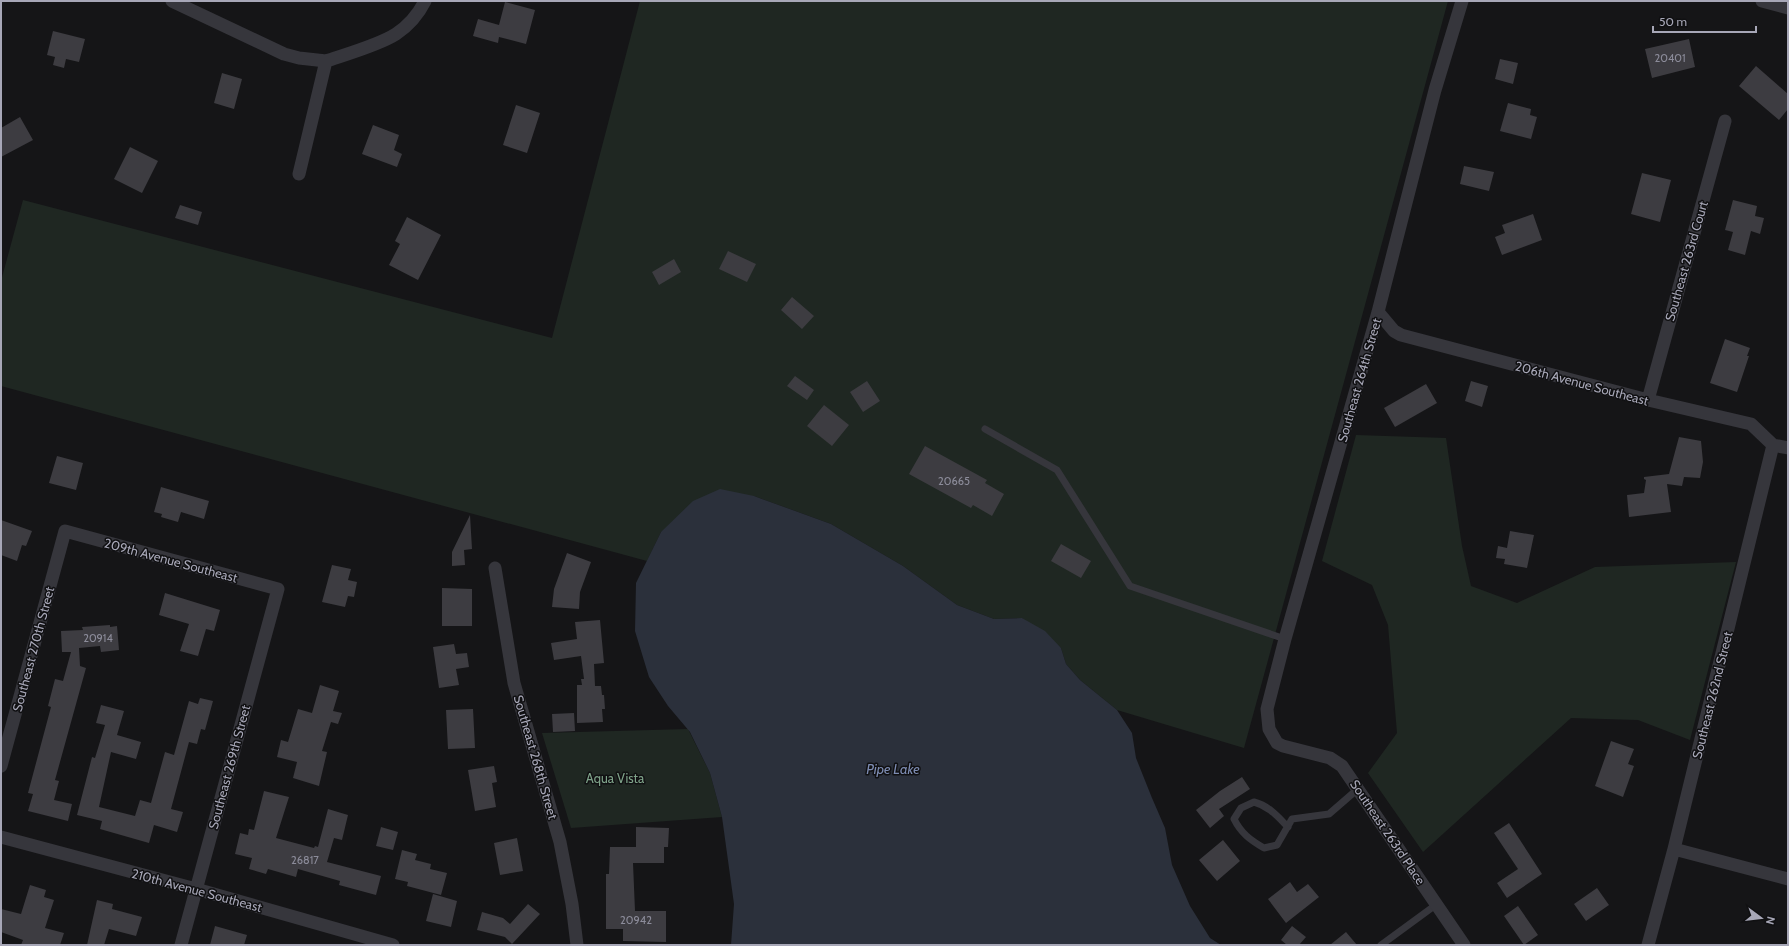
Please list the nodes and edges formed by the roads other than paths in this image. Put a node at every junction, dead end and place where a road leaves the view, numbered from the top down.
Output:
1 (172, 1) edge
2 (425, 1) edge
3 (1462, 1) edge
4 (1762, 1) edge
5 (1788, 8) edge
6 (326, 61) junction
7 (1725, 122) dead end
8 (299, 174) dead end
9 (1378, 312) junction
10 (1648, 400) junction
11 (985, 429) dead end
12 (1773, 445) junction
13 (1788, 448) edge
14 (65, 531) joint
15 (495, 568) dead end
16 (278, 589) joint
17 (1285, 639) junction
18 (1290, 749) joint
19 (1, 766) edge
20 (1359, 788) junction
21 (1288, 827) junction
22 (1, 837) edge
23 (1674, 849) junction
24 (1788, 879) edge
25 (196, 889) junction
26 (1437, 904) junction
27 (180, 945) edge
28 (393, 945) edge
29 (577, 945) edge
30 (1381, 945) edge
31 (1464, 945) edge
32 (1648, 945) edge

1 - 6 street
2 - 6 street
3 - 9 street, Southeast 264th Street
4 - 5 street
6 - 8 street
7 - 10 street, Southeast 263rd Court
9 - 10 street, 206th Avenue Southeast
9 - 17 street, Southeast 264th Street
10 - 12 street, 206th Avenue Southeast
11 - 17 lane
12 - 13 street
12 - 23 street, Southeast 262nd Street
14 - 16 street, 209th Avenue Southeast
14 - 19 street, Southeast 270th Street
15 - 29 street, Southeast 268th Street
16 - 25 street, Southeast 269th Street
17 - 18 street, Southeast 264th Street
18 - 20 street, Southeast 263rd Place
20 - 21 lane
20 - 26 street, Southeast 263rd Place
21 - 21 lane
22 - 25 street, 210th Avenue Southeast
23 - 24 street
23 - 32 street, Southeast 262nd Street
25 - 27 street, Southeast 269th Street
25 - 28 street, 210th Avenue Southeast
26 - 30 lane
26 - 31 street, Southeast 263rd Place

